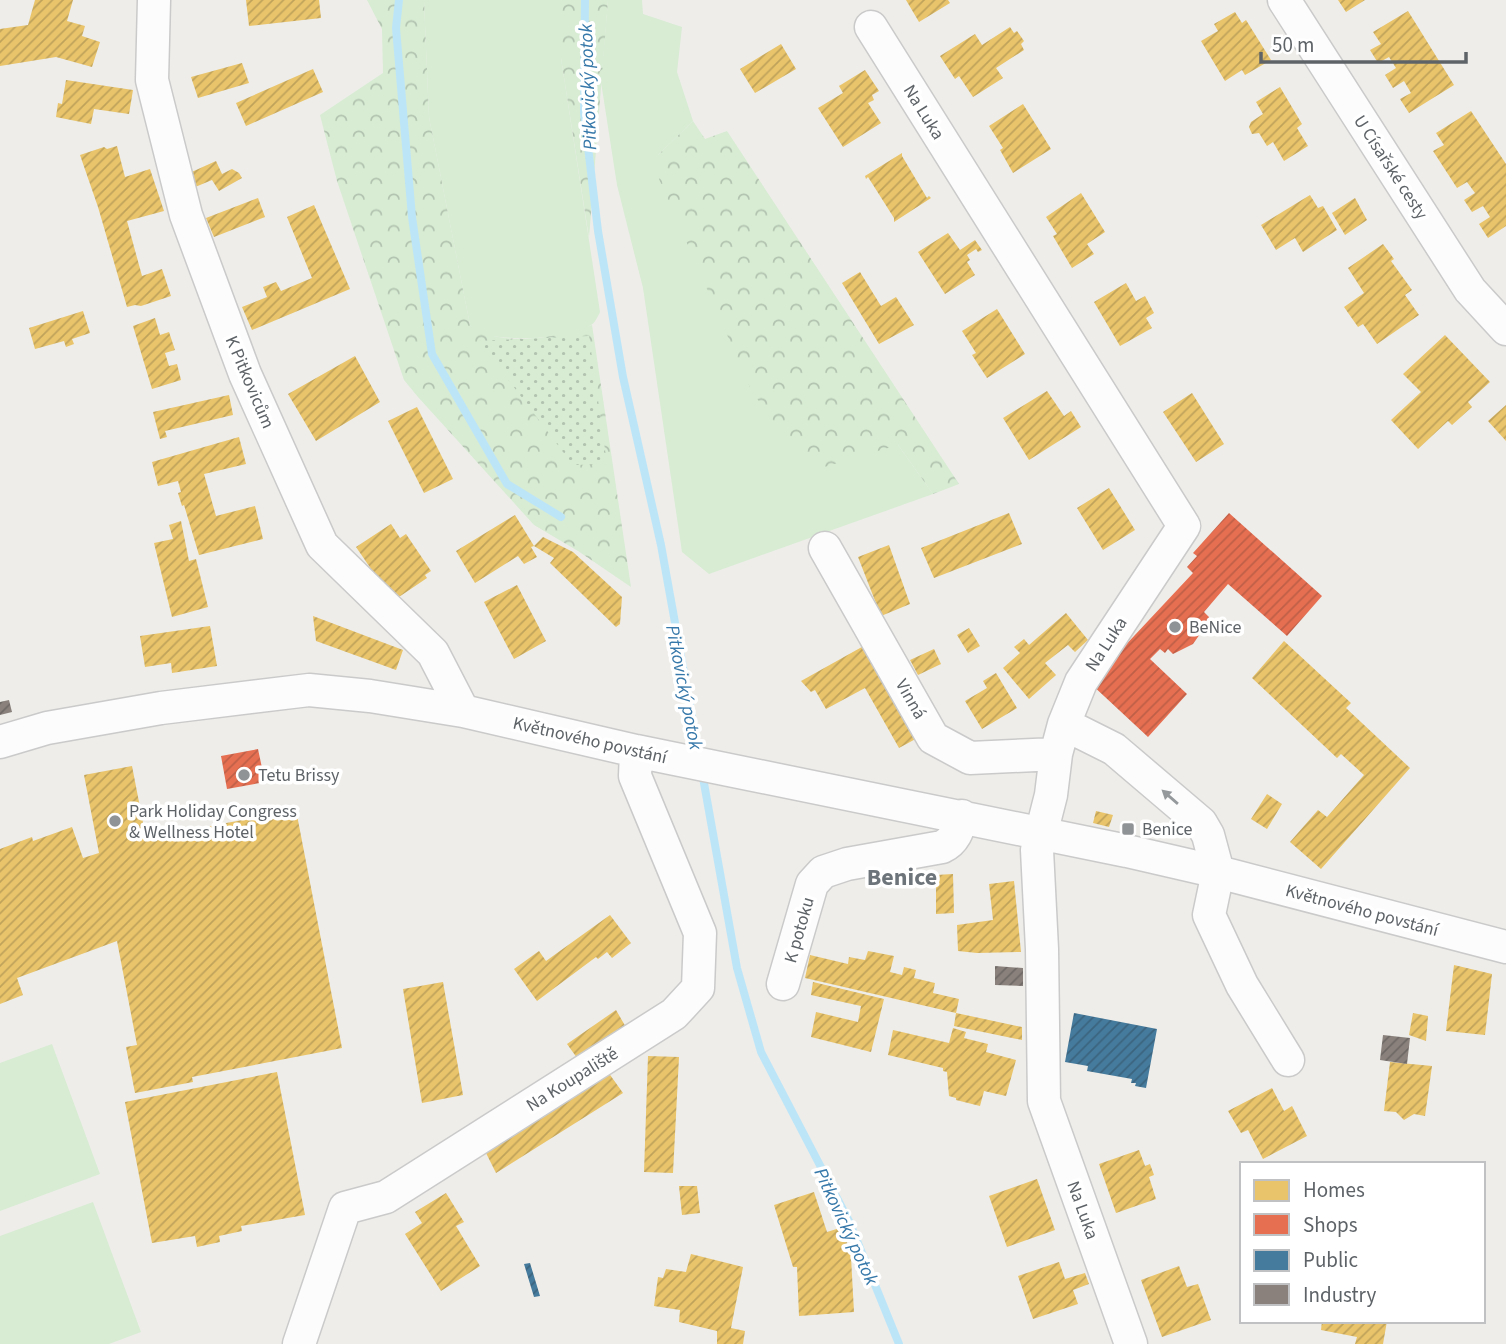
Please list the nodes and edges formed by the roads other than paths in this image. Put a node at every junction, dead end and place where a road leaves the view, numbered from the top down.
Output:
1 (154, 0) edge
2 (1284, 0) edge
3 (871, 27) dead end
4 (1506, 329) edge
5 (825, 548) dead end
6 (463, 710) junction
7 (1060, 739) junction
8 (0, 742) edge
9 (646, 753) junction
10 (962, 816) junction
11 (1041, 833) junction
12 (1217, 872) junction
13 (1506, 947) edge
14 (783, 984) dead end
15 (1288, 1060) dead end
16 (299, 1344) edge
17 (1131, 1344) edge

1 - 6 street, K Pitkovicům
2 - 4 street, U Císařské cesty
3 - 7 street, Na Luka
5 - 7 street, Vinná
6 - 8 street, Květnového povstání
6 - 9 street, Květnového povstání
7 - 11 street, Na Luka
12 -> 7 street
9 - 10 street, Květnového povstání
9 - 16 street, Na Koupaliště
10 - 11 street, Květnového povstání
10 - 14 street, K potoku
11 - 12 street, Květnového povstání
11 - 17 street, Na Luka
12 - 13 street, Květnového povstání
12 - 15 street

